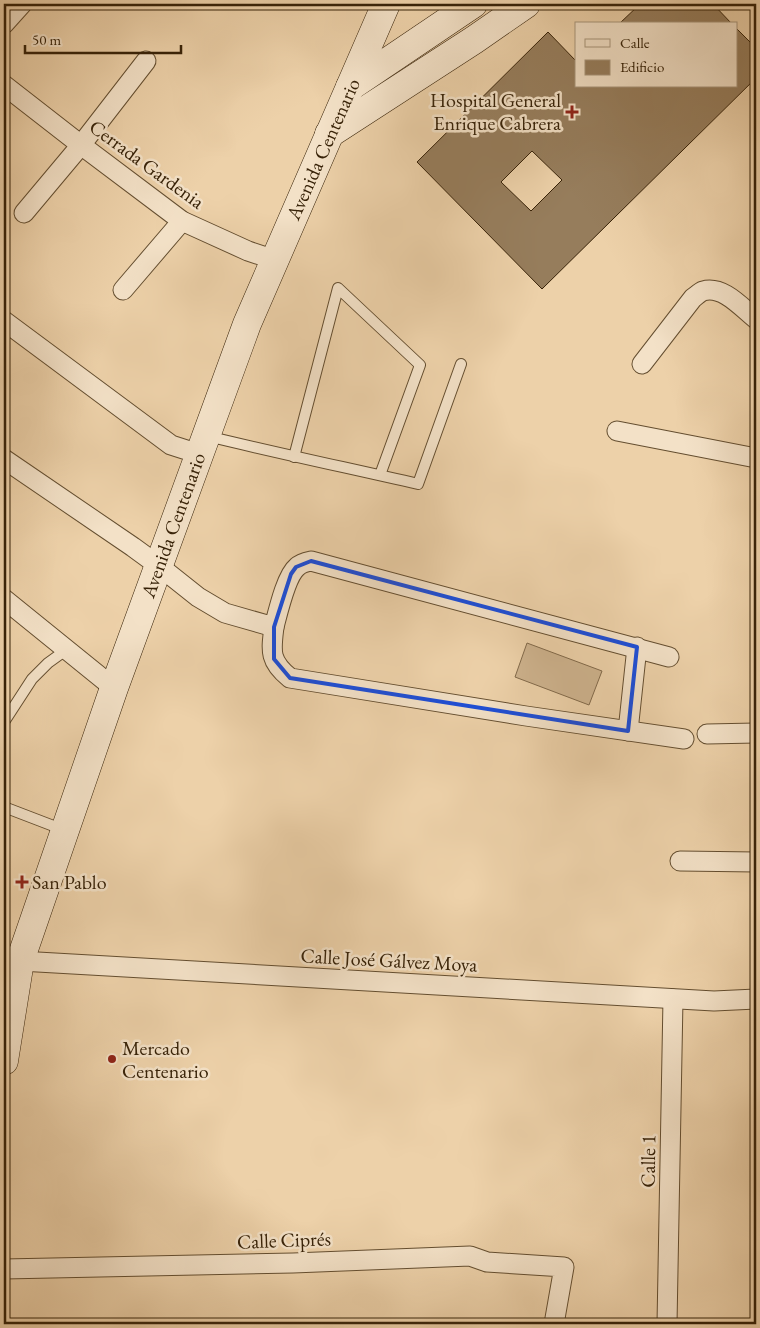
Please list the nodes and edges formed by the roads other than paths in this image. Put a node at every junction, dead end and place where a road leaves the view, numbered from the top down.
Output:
1 (22, 4) edge
2 (386, 4) edge
3 (473, 4) edge
4 (526, 4) edge
5 (4, 24) edge
6 (146, 61) dead end
7 (4, 85) edge
8 (350, 88) junction
9 (329, 134) junction
10 (81, 145) junction
11 (24, 213) dead end
12 (182, 221) junction
13 (275, 260) junction
14 (123, 290) dead end
15 (756, 319) edge
16 (4, 321) edge
17 (461, 364) dead end
18 (642, 364) dead end
19 (617, 431) dead end
20 (203, 445) junction
21 (294, 457) junction
22 (756, 458) edge
23 (4, 459) edge
24 (380, 475) junction
25 (159, 566) junction
26 (4, 599) edge
27 (274, 626) junction
28 (637, 648) junction
29 (66, 650) junction
30 (670, 657) dead end
31 (114, 688) junction
32 (4, 722) edge
33 (628, 731) junction
34 (756, 733) edge
35 (707, 734) dead end
36 (684, 739) dead end
37 (4, 807) edge
38 (65, 831) junction
39 (680, 861) dead end
40 (756, 862) edge
41 (20, 961) junction
42 (673, 998) junction
43 (756, 999) edge
44 (4, 1061) edge
45 (4, 1269) edge
46 (554, 1324) edge
47 (667, 1324) edge

1 - 5 street
2 - 8 main road, Avenida Centenario
3 - 8 main road
4 - 9 main road
6 - 10 street
7 - 10 street, Cerrada Gardenia
8 - 9 main road, Avenida Centenario
9 - 13 main road, Avenida Centenario
10 - 11 street
10 - 12 street, Cerrada Gardenia
12 - 13 street, Cerrada Gardenia
12 - 14 street
13 - 20 main road, Avenida Centenario
15 - 18 street
16 - 20 street
17 - 24 lane
19 - 22 street
20 - 21 lane
20 - 25 main road, Avenida Centenario
21 - 24 lane
21 - 24 lane
23 - 25 street
25 - 27 street
25 - 31 main road, Avenida Centenario
26 - 29 street
27 - 28 street
27 - 33 street
28 - 30 street
28 - 33 street
29 - 31 street
29 - 32 lane
31 - 38 main road, Avenida Centenario
33 - 36 street
34 - 35 street
37 - 38 lane
38 - 41 main road, Avenida Centenario
39 - 40 street
41 - 42 street, Calle José Gálvez Moya
41 - 44 main road, Avenida Centenario
42 - 43 street, Calle José Gálvez Moya
42 - 47 street, Calle 1
45 - 46 street, Calle Ciprés

